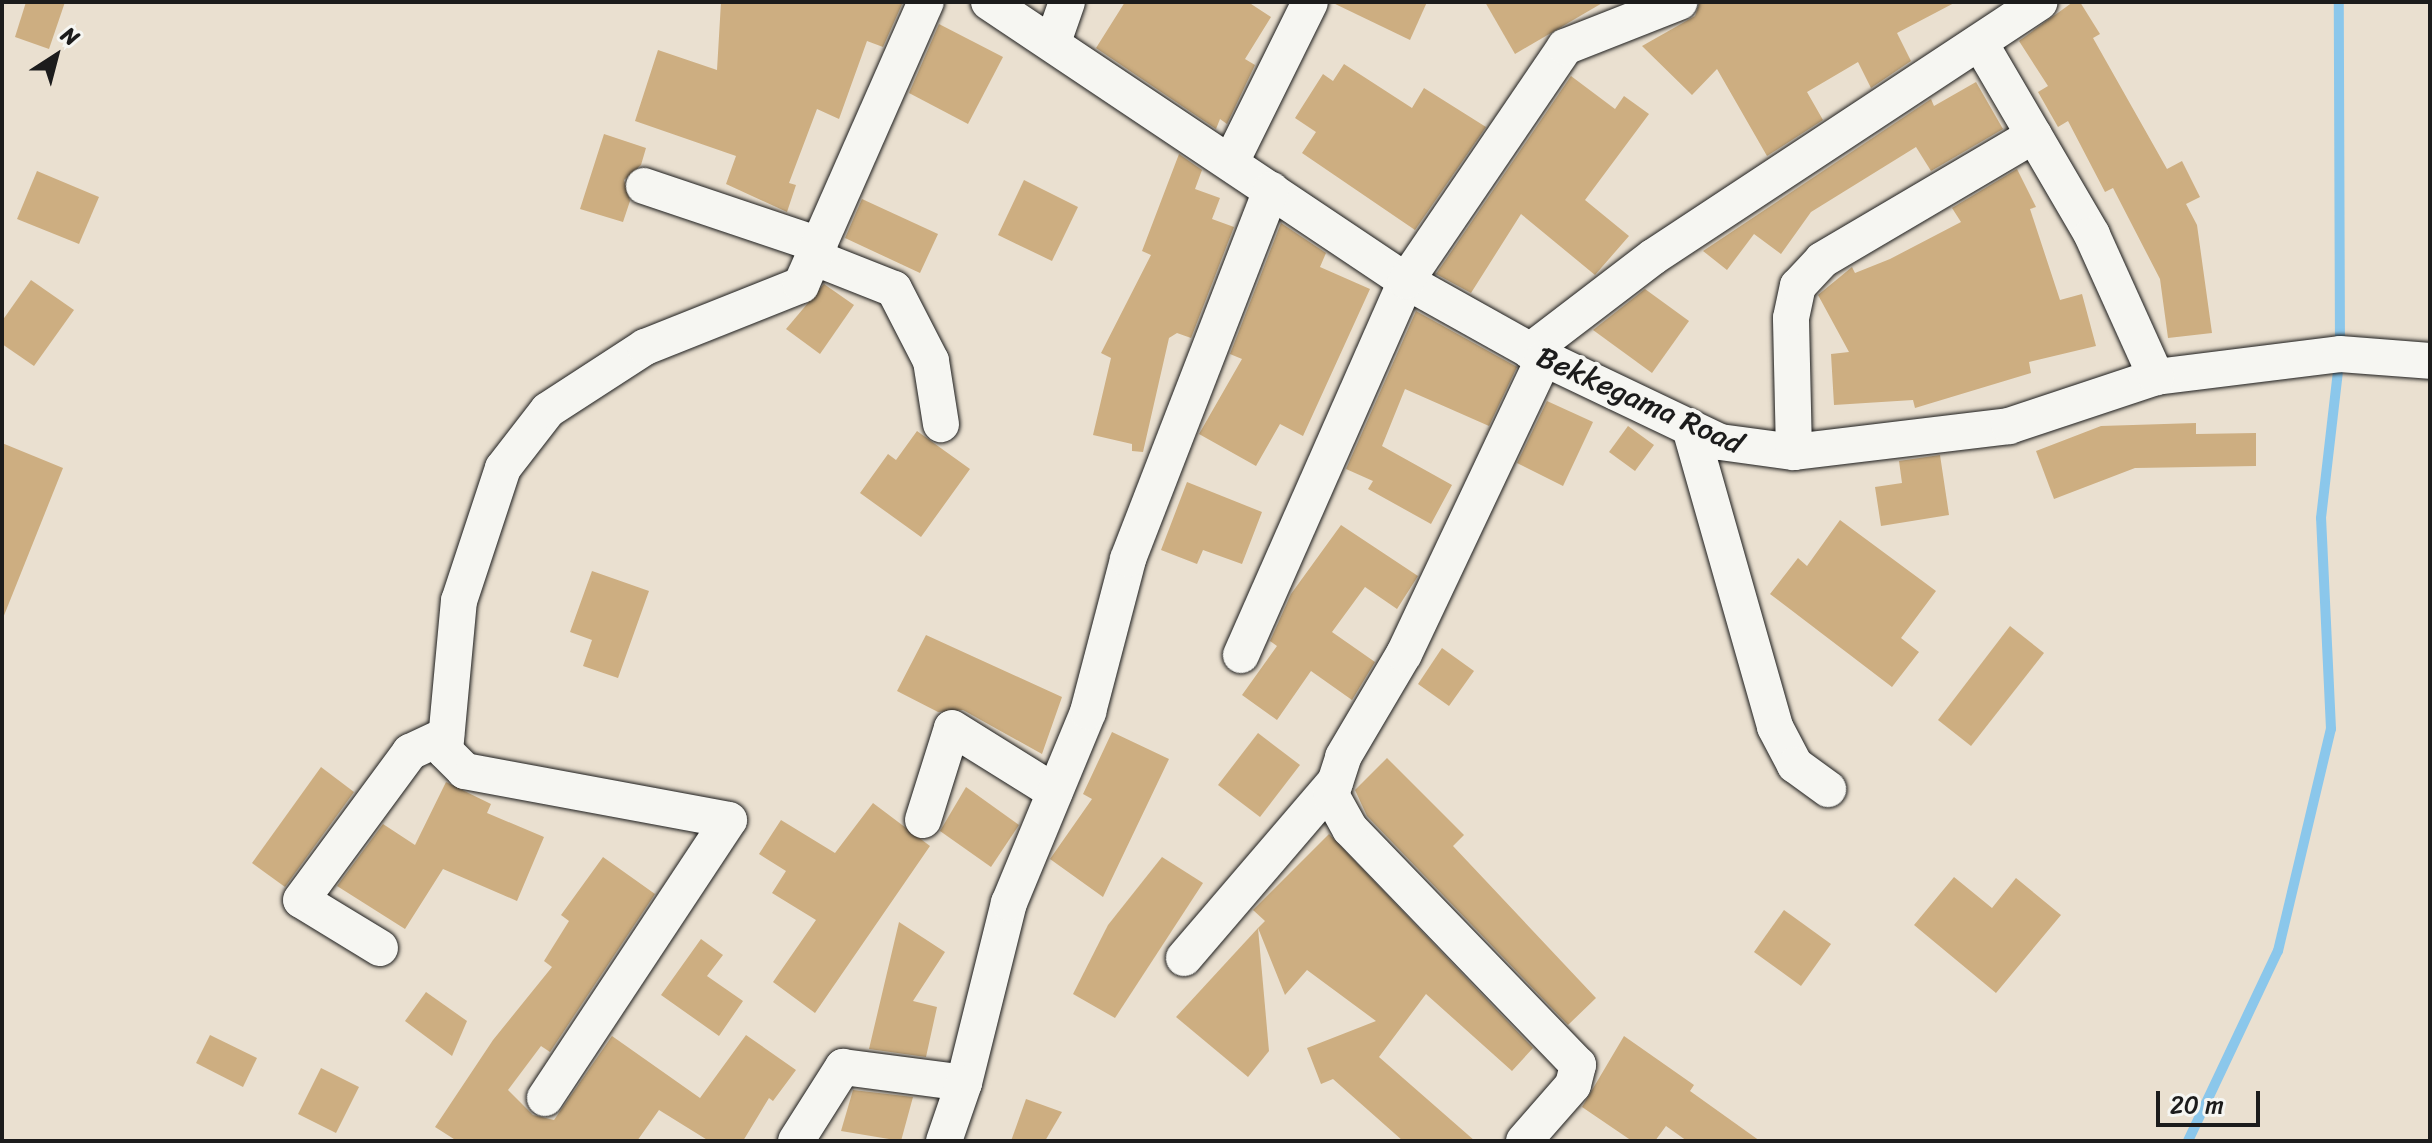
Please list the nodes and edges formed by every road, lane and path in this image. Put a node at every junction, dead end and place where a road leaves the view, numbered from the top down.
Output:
1 (926, 2) edge
2 (989, 2) edge
3 (1067, 2) edge
4 (1310, 2) edge
5 (1679, 2) edge
6 (2039, 2) edge
7 (1053, 42) junction
8 (1980, 43) junction
9 (2034, 135) junction
10 (1231, 162) junction
11 (644, 186) dead end
12 (1271, 190) junction
13 (816, 251) junction
14 (1406, 281) junction
15 (1537, 355) junction
16 (2430, 361) edge
17 (2156, 377) junction
18 (941, 424) dead end
19 (1690, 428) junction
20 (1794, 452) junction
21 (1241, 655) dead end
22 (446, 735) junction
23 (1335, 782) junction
24 (1828, 789) dead end
25 (1055, 792) junction
26 (923, 820) dead end
27 (380, 948) dead end
28 (1184, 958) dead end
29 (964, 1083) junction
30 (545, 1098) dead end
31 (796, 1141) edge
32 (944, 1141) edge
33 (1524, 1141) edge

1 - 13 street
2 - 7 street, Bekkegama Road
3 - 7 street
4 - 10 street
5 - 14 street
6 - 8 street
7 - 10 street, Bekkegama Road
8 - 9 street
8 - 15 street
9 - 17 street
9 - 20 street
10 - 12 street, Bekkegama Road
11 - 13 street
12 - 14 street, Bekkegama Road
12 - 25 street
13 - 18 street
13 - 22 street
14 - 15 street, Bekkegama Road
14 - 21 street
15 - 19 street, Bekkegama Road
15 - 23 street
16 - 17 street, Bekkegama Road
17 - 20 street, Bekkegama Road
19 - 20 street, Bekkegama Road
19 - 24 street
22 - 27 street
22 - 30 street
23 - 28 street
23 - 33 street
25 - 26 street
25 - 29 street
29 - 31 street
29 - 32 street

